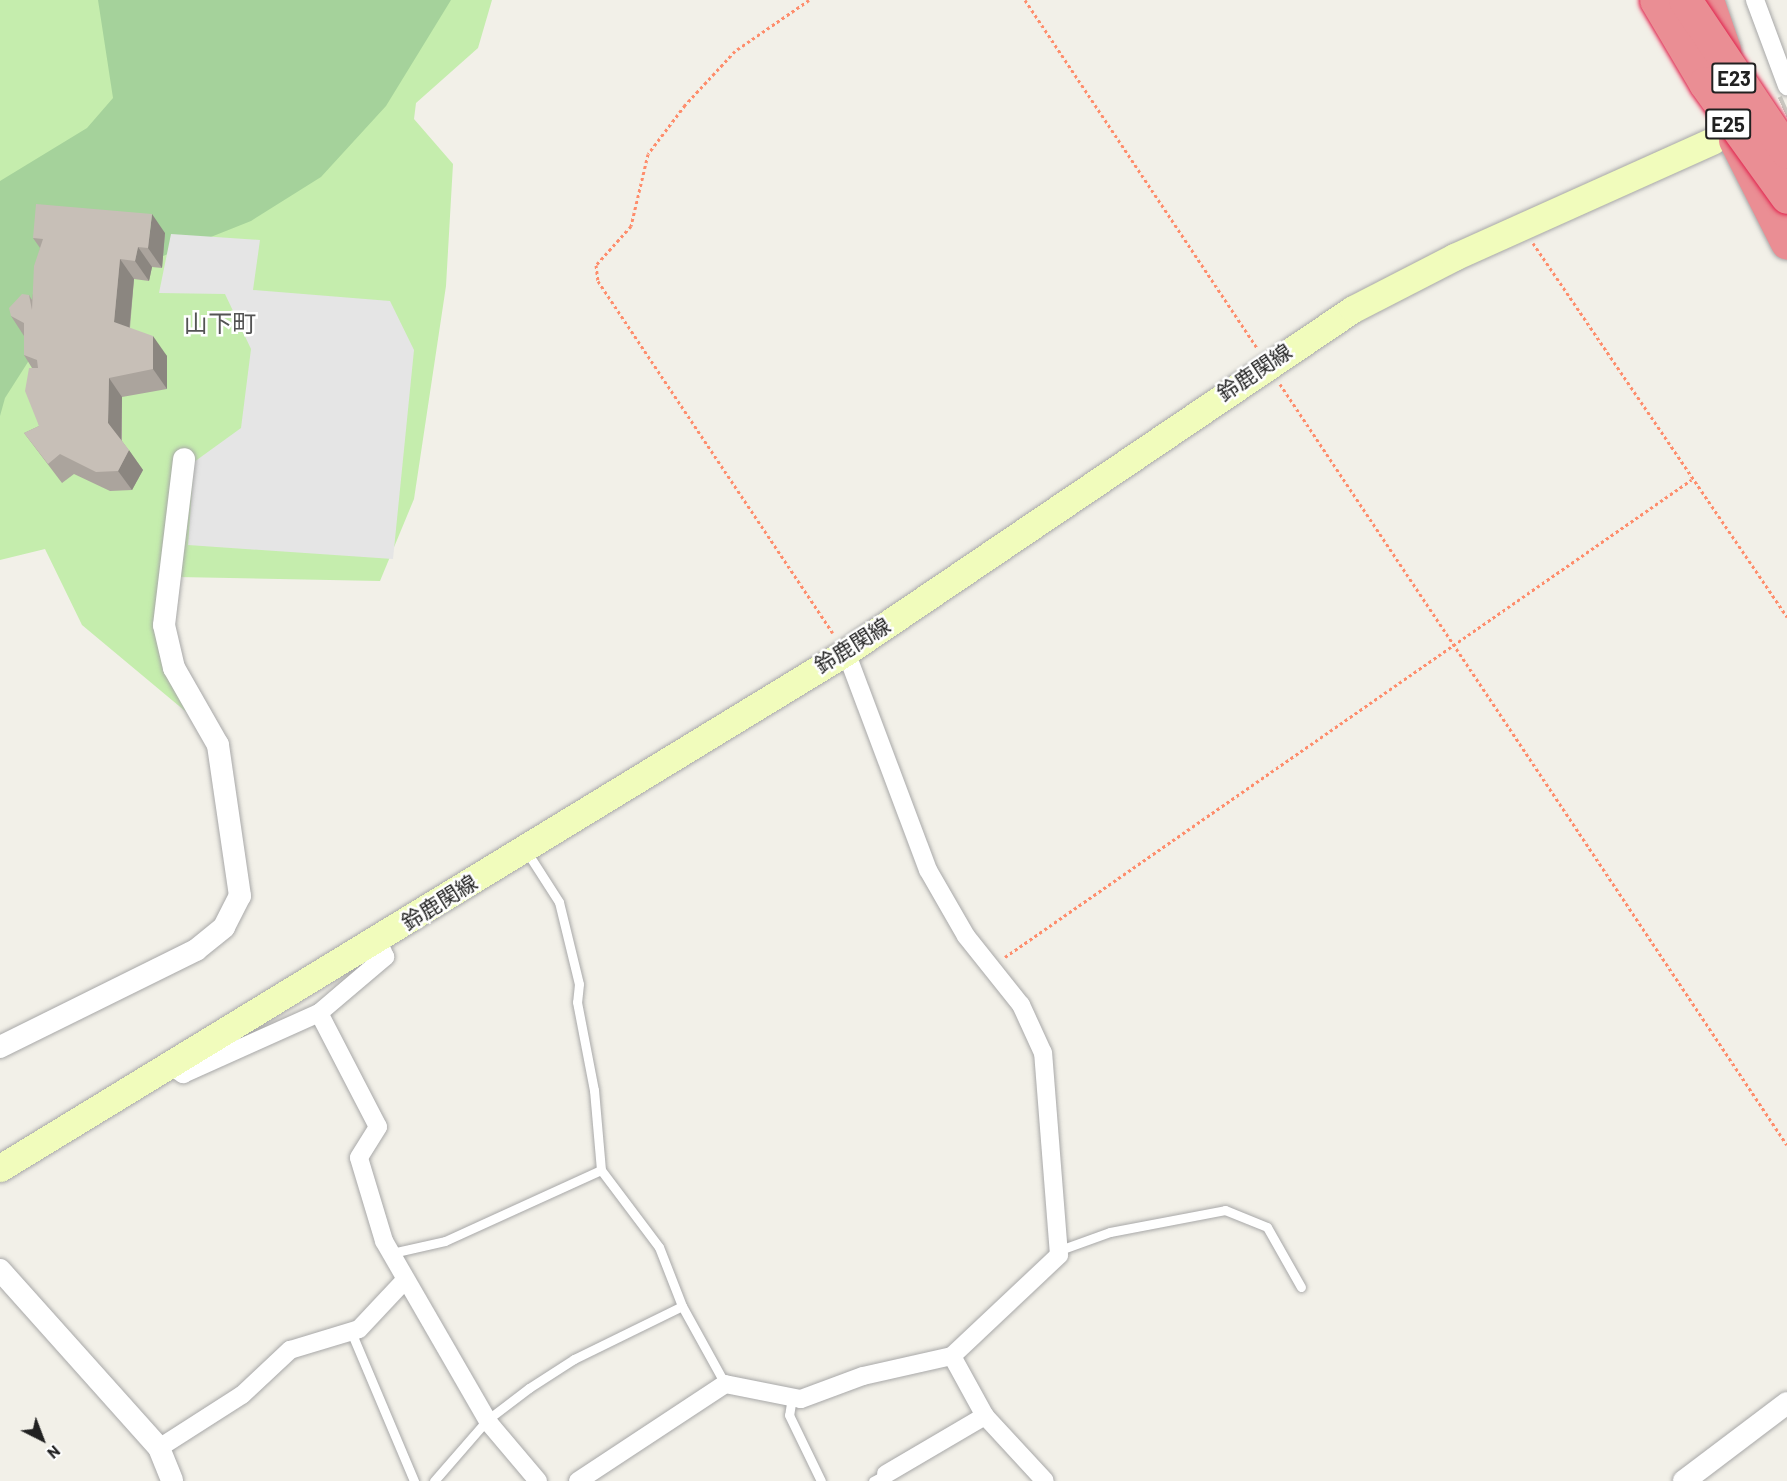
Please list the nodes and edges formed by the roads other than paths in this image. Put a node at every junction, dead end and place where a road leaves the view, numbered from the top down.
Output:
1 (1656, 0) edge
2 (1680, 0) edge
3 (1685, 0) edge
4 (1707, 0) edge
5 (1755, 0) edge
6 (1787, 86) edge
7 (1712, 141) dead end
8 (1787, 152) edge
9 (1787, 190) edge
10 (1787, 196) edge
11 (1787, 243) edge
12 (184, 459) dead end
13 (846, 652) junction
14 (525, 848) junction
15 (378, 940) junction
16 (319, 1013) junction
17 (0, 1047) edge
18 (169, 1065) junction
19 (1, 1165) edge
20 (601, 1170) junction
21 (1060, 1250) junction
22 (392, 1253) junction
23 (0, 1270) edge
24 (405, 1280) junction
25 (1301, 1287) dead end
26 (682, 1306) junction
27 (352, 1334) junction
28 (952, 1356) junction
29 (725, 1384) junction
30 (792, 1397) junction
31 (1787, 1403) edge
32 (985, 1416) junction
33 (487, 1420) junction
34 (159, 1448) junction
35 (879, 1477) edge
36 (172, 1481) edge
37 (414, 1481) edge
38 (435, 1481) edge
39 (538, 1481) edge
40 (578, 1481) edge
41 (821, 1481) edge
42 (1045, 1481) edge
43 (1684, 1481) edge

1 - 10 highway, E23, bridge
2 - 11 highway, E25
3 - 8 highway, E23, bridge
4 - 9 highway, E25
5 - 6 street
7 - 13 main road, 鈴鹿関線
12 - 17 street
13 - 14 main road, 鈴鹿関線
13 - 21 street
14 - 15 main road, 鈴鹿関線
14 - 20 lane
15 - 16 street
15 - 18 main road, 鈴鹿関線
16 - 18 street
16 - 22 street
18 - 19 main road, 鈴鹿関線
20 - 22 lane
20 - 26 lane
21 - 25 lane
21 - 28 street
22 - 24 street
23 - 34 street
24 - 27 street
24 - 33 street
26 - 29 lane
26 - 33 lane
27 - 34 street
27 - 37 lane
28 - 30 street
28 - 32 street
29 - 30 street
29 - 40 street
30 - 41 lane
31 - 43 street
32 - 35 street
32 - 42 street
33 - 38 lane
33 - 39 street
34 - 36 street

